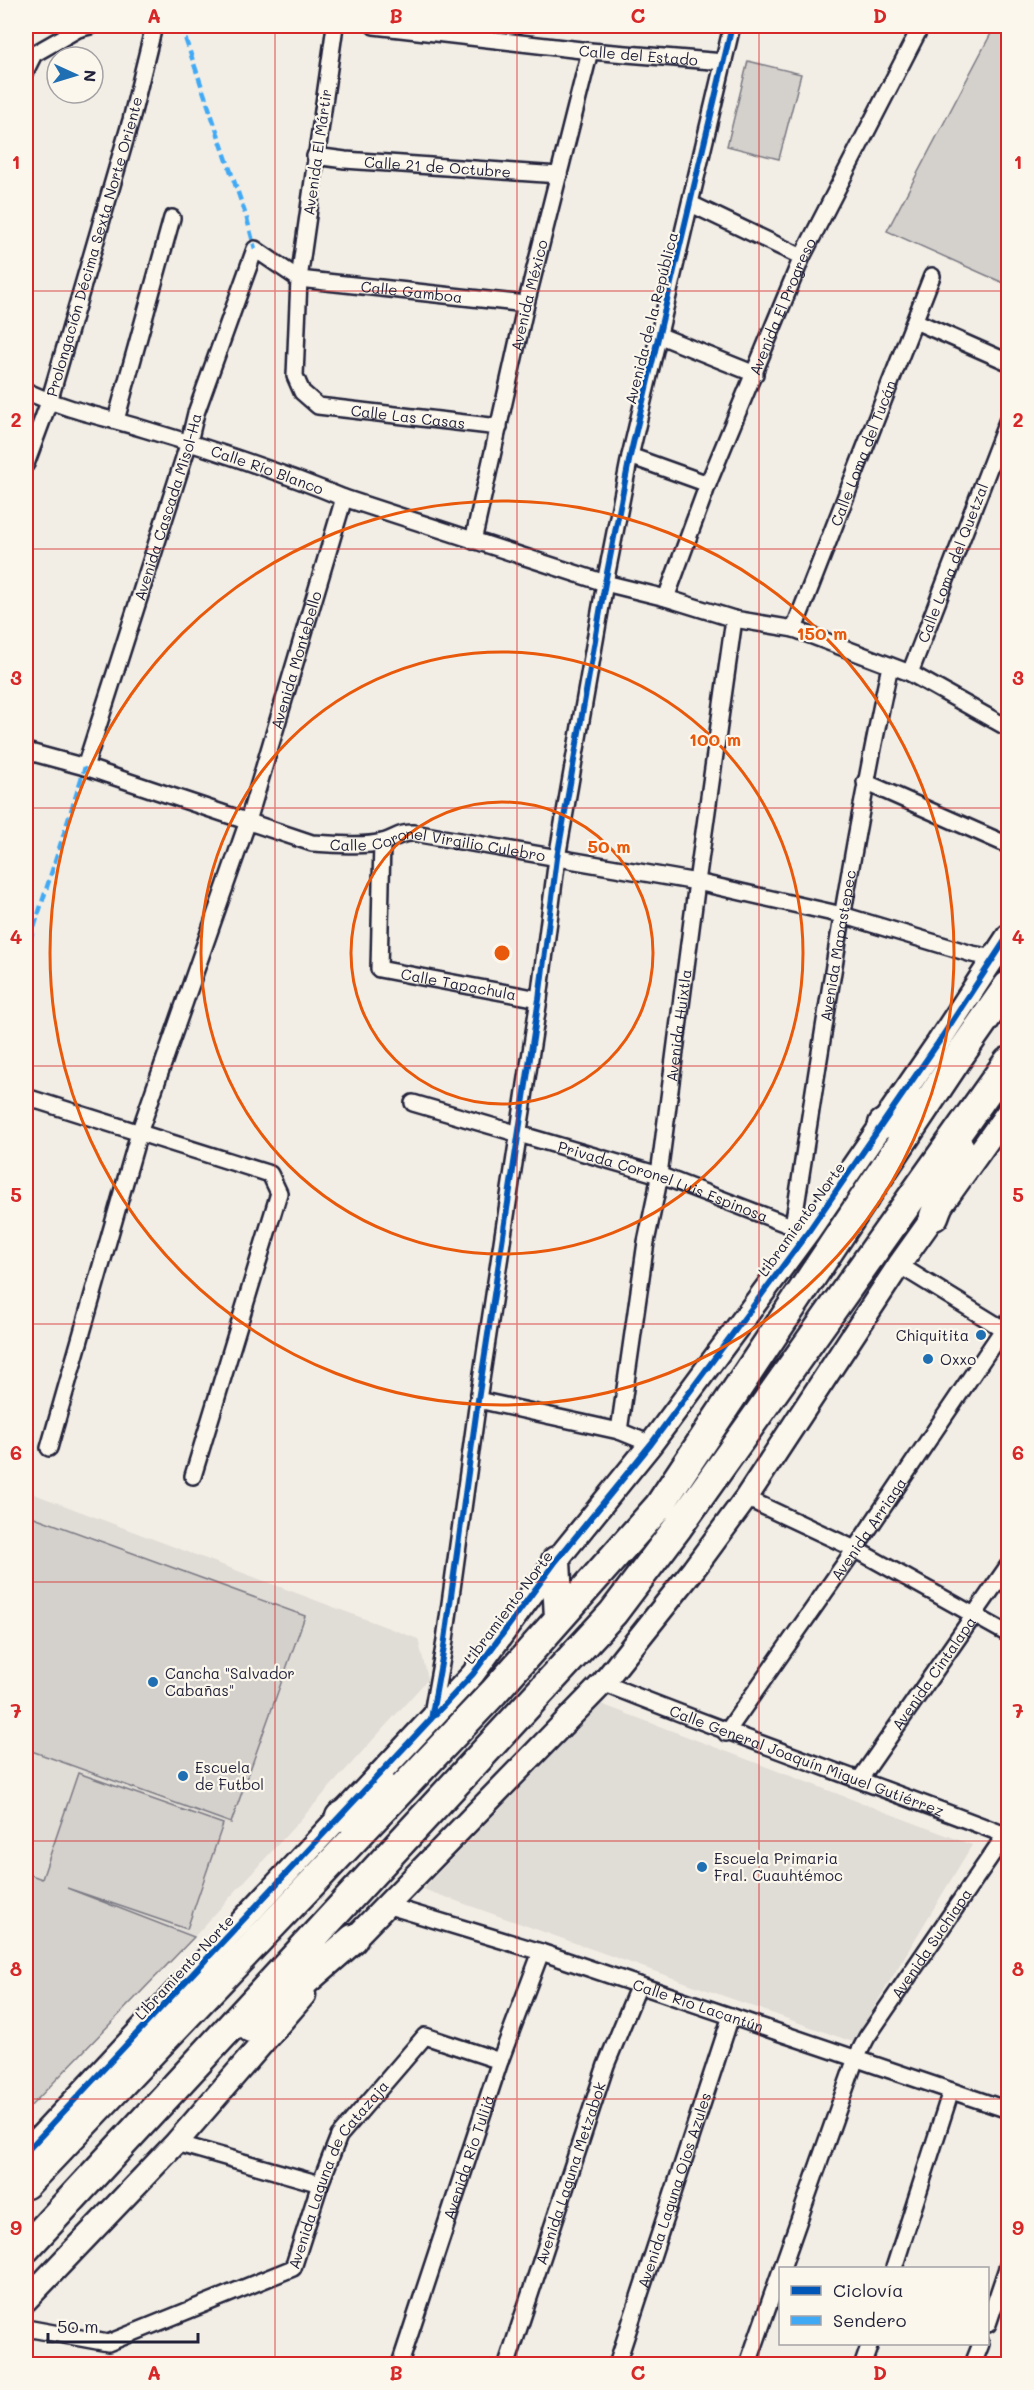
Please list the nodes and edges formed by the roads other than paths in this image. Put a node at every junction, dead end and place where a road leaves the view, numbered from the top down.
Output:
1 (90, 26) edge
2 (154, 26) edge
3 (335, 26) edge
4 (374, 26) edge
5 (732, 26) edge
6 (920, 26) edge
7 (590, 51) junction
8 (724, 62) junction
9 (26, 70) edge
10 (315, 156) junction
11 (559, 175) junction
12 (691, 204) junction
13 (172, 218) dead end
14 (802, 257) junction
15 (932, 276) dead end
16 (299, 279) junction
17 (526, 304) junction
18 (915, 321) junction
19 (658, 335) junction
20 (1008, 362) edge
21 (754, 374) junction
22 (26, 392) edge
23 (49, 402) junction
24 (318, 406) joint
25 (1008, 419) edge
26 (116, 420) junction
27 (499, 427) junction
28 (189, 442) junction
29 (630, 456) junction
30 (26, 464) edge
31 (708, 484) junction
32 (344, 498) junction
33 (473, 541) junction
34 (605, 583) junction
35 (666, 598) junction
36 (734, 619) junction
37 (794, 629) junction
38 (890, 666) junction
39 (910, 673) junction
40 (1008, 727) edge
41 (26, 751) edge
42 (85, 767) junction
43 (865, 782) junction
44 (248, 821) junction
45 (382, 842) junction
46 (1008, 845) edge
47 (557, 858) junction
48 (697, 882) junction
49 (842, 915) junction
50 (1008, 936) edge
51 (994, 958) junction
52 (1008, 986) edge
53 (539, 999) junction
54 (1008, 1062) edge
55 (26, 1097) edge
56 (930, 1100) junction
57 (413, 1103) dead end
58 (976, 1107) junction
59 (1008, 1112) edge
60 (883, 1124) junction
61 (139, 1133) junction
62 (518, 1134) junction
63 (659, 1175) junction
64 (934, 1216) junction
65 (800, 1229) junction
66 (899, 1265) junction
67 (1007, 1328) edge
68 (478, 1400) junction
69 (619, 1431) junction
70 (651, 1444) junction
71 (49, 1448) dead end
72 (193, 1476) dead end
73 (746, 1498) junction
74 (855, 1549) junction
75 (556, 1561) junction
76 (1008, 1566) edge
77 (973, 1615) junction
78 (559, 1618) junction
79 (1008, 1634) edge
80 (603, 1683) junction
81 (431, 1719) junction
82 (726, 1733) junction
83 (414, 1776) junction
84 (860, 1779) junction
85 (340, 1816) junction
86 (1008, 1834) edge
87 (386, 1905) junction
88 (353, 1939) junction
89 (541, 1952) junction
90 (639, 1985) junction
91 (731, 2016) junction
92 (856, 2058) junction
93 (500, 2061) junction
94 (186, 2074) junction
95 (951, 2091) junction
96 (1008, 2110) edge
97 (176, 2143) junction
98 (26, 2152) edge
99 (26, 2184) edge
100 (320, 2184) junction
101 (26, 2248) edge
102 (1008, 2265) edge
103 (782, 2267) edge
104 (894, 2267) edge
105 (779, 2276) edge
106 (26, 2300) edge
107 (989, 2318) edge
108 (26, 2328) edge
109 (869, 2345) edge
110 (980, 2345) edge
111 (400, 2364) edge
112 (507, 2364) edge
113 (618, 2364) edge
114 (748, 2364) edge
115 (863, 2364) edge
116 (973, 2364) edge

1 - 9 street
2 - 23 street, Prolongación Décima Sexta Norte Oriente
3 - 10 street, Avenida El Mártir
4 - 7 street, Calle del Estado
5 - 8 street, Avenida de la República
6 - 14 street, Avenida El Progreso
7 - 8 street, Calle del Estado
7 - 11 street, Avenida México
8 - 12 street, Avenida de la República
10 - 11 street, Calle 21 de Octubre
10 - 16 street, Avenida El Mártir
11 - 17 street, Avenida México
12 - 14 street
12 - 19 street, Avenida de la República
13 - 26 street
14 - 21 street, Avenida El Progreso
15 - 18 street, Calle Loma del Tucán
16 - 17 street, Calle Gamboa
16 - 24 street, Avenida El Mártir
16 - 28 street, Avenida Cascada Misol-Ha
17 - 27 street, Avenida México
18 - 20 street
18 - 37 street, Calle Loma del Tucán
19 - 21 street
19 - 29 street, Avenida de la República
21 - 31 street, Avenida El Progreso
22 - 23 street, Calle Río Blanco
23 - 26 street, Calle Río Blanco
23 - 30 street, Prolongación Décima Sexta Norte Oriente
24 - 27 street, Calle Las Casas
25 - 39 street, Calle Loma del Quetzal
26 - 28 street, Calle Río Blanco
27 - 33 street, Avenida México
28 - 32 street, Calle Río Blanco
28 - 42 street, Avenida Cascada Misol-Ha
29 - 31 street
29 - 34 street, Avenida de la República
31 - 35 street, Avenida El Progreso
32 - 33 street, Calle Río Blanco
32 - 44 street, Avenida Montebello
33 - 34 street
34 - 35 street
34 - 47 street, Avenida de la República
35 - 36 street
36 - 37 street
36 - 48 street, Avenida Huixtla
37 - 38 street
38 - 39 street
38 - 43 street, Avenida Mapastepec
39 - 40 street
41 - 42 street, Calle Coronel Virgilio Culebro
42 - 44 street, Calle Coronel Virgilio Culebro
43 - 46 street
43 - 49 street, Avenida Mapastepec
44 - 45 street, Calle Coronel Virgilio Culebro
44 - 61 street, Avenida Montebello
45 - 47 street, Calle Coronel Virgilio Culebro
45 - 53 street, Calle Tapachula
47 - 48 street, Calle Coronel Virgilio Culebro
47 - 53 street, Avenida de la República
48 - 49 street, Calle Coronel Virgilio Culebro
48 - 63 street, Avenida Huixtla
49 - 51 street, Calle Coronel Virgilio Culebro
49 - 65 street, Avenida Mapastepec
50 - 51 street, Libramiento Norte
51 - 60 street, Libramiento Norte
52 - 56 highway
53 - 62 street, Avenida de la República
54 - 58 highway
55 - 61 street
56 - 60 highway
56 - 78 highway
57 - 62 street, Privada Coronel Luis Espinosa
58 - 64 highway
58 - 94 highway
59 - 64 street
60 - 65 street, Libramiento Norte
61 - 71 street, Avenida Montebello
61 - 72 street
62 - 63 street, Privada Coronel Luis Espinosa
62 - 68 street, Avenida de la República
63 - 65 street, Privada Coronel Luis Espinosa
63 - 69 street, Avenida Huixtla
64 - 66 street
65 - 70 street, Libramiento Norte
66 - 67 street
66 - 73 street
67 - 74 street, Avenida Arriaga
68 - 69 street
68 - 81 street, Avenida de la República
69 - 70 street
70 - 75 street, Libramiento Norte
73 - 74 street
73 - 80 street
74 - 77 street
74 - 82 street, Avenida Arriaga
75 - 78 highway
75 - 81 street, Libramiento Norte
76 - 77 street, Avenida Cintalapa
77 - 79 street
77 - 84 street, Avenida Cintalapa
78 - 83 highway
80 - 82 street, Calle General Joaquín Miguel Gutiérrez
80 - 87 street
81 - 85 street, Libramiento Norte
82 - 84 street, Calle General Joaquín Miguel Gutiérrez
83 - 85 highway
83 - 99 highway
84 - 86 street, Calle General Joaquín Miguel Gutiérrez
85 - 98 street, Libramiento Norte
86 - 92 street, Avenida Suchiapa
87 - 88 street
87 - 89 street, Calle Río Lacantún
88 - 94 highway
88 - 97 street
89 - 90 street, Calle Río Lacantún
89 - 93 street, Avenida Río Tulijá
90 - 91 street, Calle Río Lacantún
90 - 112 street, Avenida Laguna Metzabok
91 - 92 street, Calle Río Lacantún
91 - 113 street, Avenida Laguna Ojos Azules
92 - 95 street, Calle Río Lacantún
92 - 103 street, Avenida Suchiapa
93 - 100 street, Avenida Laguna de Catazaja
93 - 111 street, Avenida Río Tulijá
94 - 101 highway
95 - 96 street, Calle Río Lacantún
95 - 104 street
97 - 100 street
97 - 106 street
100 - 108 street, Avenida Laguna de Catazaja
102 - 107 street
105 - 114 street
109 - 115 street
110 - 116 street

